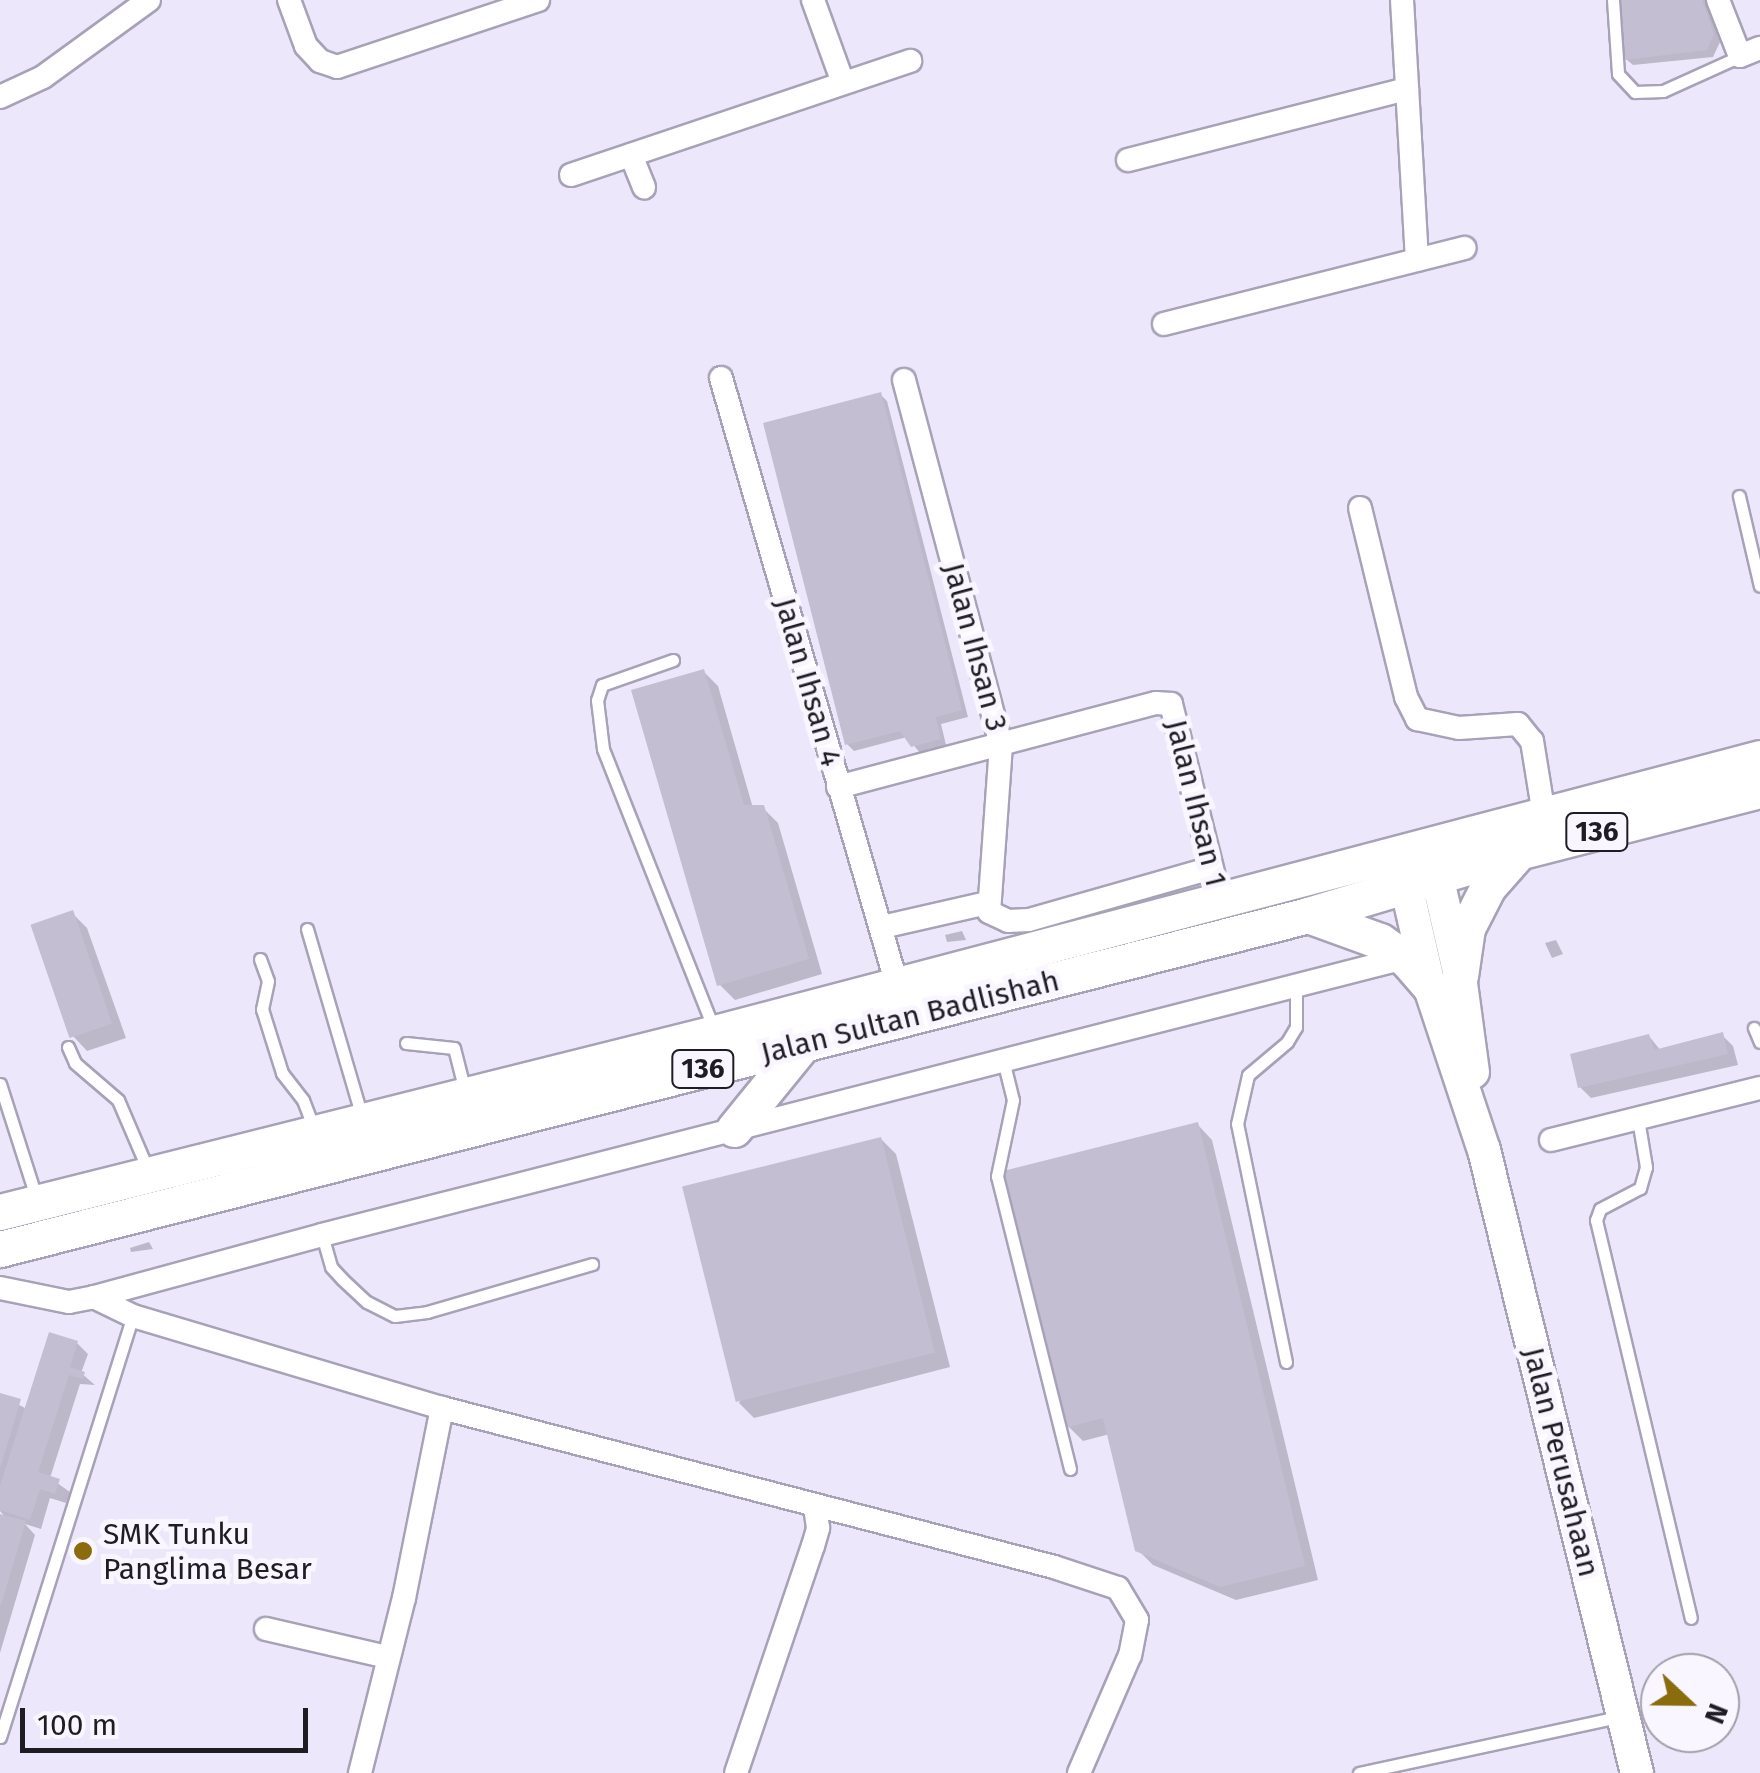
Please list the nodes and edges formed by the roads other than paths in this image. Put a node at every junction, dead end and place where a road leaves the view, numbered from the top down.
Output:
1 (149, 0) edge
2 (289, 0) edge
3 (538, 0) edge
4 (813, 0) edge
5 (1402, 0) edge
6 (1613, 0) edge
7 (1718, 0) edge
8 (1750, 52) edge
9 (910, 61) dead end
10 (843, 84) junction
11 (1407, 88) junction
12 (0, 97) edge
13 (631, 154) junction
14 (1128, 160) dead end
15 (571, 175) dead end
16 (644, 188) dead end
17 (1466, 248) dead end
18 (1418, 260) junction
19 (1164, 324) dead end
20 (720, 378) dead end
21 (904, 380) dead end
22 (1739, 496) dead end
23 (1360, 508) dead end
24 (1760, 526) edge
25 (1750, 538) junction
26 (1760, 586) edge
27 (672, 660) dead end
28 (1001, 744) junction
29 (1760, 758) edge
30 (838, 787) junction
31 (1760, 790) edge
32 (1544, 816) junction
33 (1518, 852) junction
34 (1417, 866) junction
35 (1211, 868) junction
36 (1221, 902) junction
37 (991, 910) junction
38 (1308, 915) junction
39 (882, 927) junction
40 (308, 930) dead end
41 (1404, 958) junction
42 (260, 959) dead end
43 (1444, 980) junction
44 (1296, 985) junction
45 (897, 986) junction
46 (1754, 1028) dead end
47 (715, 1033) junction
48 (1760, 1042) edge
49 (406, 1043) dead end
50 (803, 1044) junction
51 (68, 1047) dead end
52 (1002, 1060) junction
53 (0, 1084) edge
54 (1760, 1088) edge
55 (466, 1095) junction
56 (1638, 1119) junction
57 (364, 1122) junction
58 (734, 1129) junction
59 (316, 1133) junction
60 (1551, 1140) dead end
61 (149, 1174) junction
62 (37, 1201) junction
63 (0, 1212) edge
64 (322, 1234) junction
65 (0, 1250) edge
66 (592, 1264) dead end
67 (0, 1270) edge
68 (9, 1289) edge
69 (94, 1298) junction
70 (133, 1316) junction
71 (1286, 1362) dead end
72 (442, 1408) junction
73 (1070, 1469) dead end
74 (816, 1506) junction
75 (1691, 1618) dead end
76 (266, 1629) dead end
77 (387, 1657) junction
78 (1624, 1716) junction
79 (0, 1737) edge
80 (360, 1773) edge
81 (736, 1773) edge
82 (1079, 1773) edge
83 (1359, 1773) edge
84 (1637, 1773) edge

1 - 12 street
2 - 3 street
4 - 10 street
5 - 11 street
6 - 8 lane
7 - 8 street
9 - 10 street
10 - 13 street
11 - 14 street
11 - 18 street
13 - 15 street
13 - 16 street
17 - 18 street
18 - 19 street
20 - 30 street, Jalan Ihsan 4
21 - 28 street, Jalan Ihsan 3
22 - 25 lane
23 - 32 street
24 - 25 lane
25 - 26 lane
27 - 47 lane
28 - 30 street
28 - 35 street, Jalan Ihsan 1
28 - 37 street, Jalan Ihsan 3
29 - 32 main road, Jalan Sultan Badlishah / 136
30 - 39 street, Jalan Ihsan 4
31 - 33 main road, Jalan Sultan Badlishah / 136
32 - 34 main road, Jalan Sultan Badlishah / 136
33 - 34 main road, Jalan Sultan Badlishah / 136
33 - 43 main road
34 - 36 main road, Jalan Sultan Badlishah / 136
34 - 38 main road, Jalan Sultan Badlishah / 136
34 - 43 main road, Jalan Perusahaan
35 - 36 street, Jalan Ihsan 1
35 - 37 street
36 - 45 main road, Jalan Sultan Badlishah / 136
37 - 39 street
38 - 41 main road
38 - 50 main road, Jalan Sultan Badlishah / 136
39 - 45 street, Jalan Ihsan 4
40 - 57 lane
41 - 43 main road
41 - 44 street
42 - 59 lane
43 - 78 main road, Jalan Perusahaan
44 - 52 street
44 - 71 lane
45 - 47 main road, Jalan Sultan Badlishah / 136
46 - 48 lane
47 - 55 main road, Jalan Sultan Badlishah / 136
49 - 55 lane
50 - 58 main road
50 - 65 main road, Jalan Sultan Badlishah / 136
51 - 61 lane
52 - 58 street
52 - 73 lane
53 - 62 lane
54 - 56 street
55 - 57 main road, Jalan Sultan Badlishah / 136
56 - 60 street
56 - 75 lane
57 - 59 main road, Jalan Sultan Badlishah / 136
58 - 64 street
59 - 61 main road, Jalan Sultan Badlishah / 136
61 - 62 main road, Jalan Sultan Badlishah / 136
62 - 63 main road, Jalan Sultan Badlishah / 136
64 - 66 lane
64 - 69 street
67 - 68 street
68 - 69 street
69 - 70 street
70 - 72 street
70 - 79 lane
72 - 74 street
72 - 77 street
74 - 81 street
74 - 82 street
76 - 77 street
77 - 80 street
78 - 83 lane
78 - 84 main road, Jalan Perusahaan

